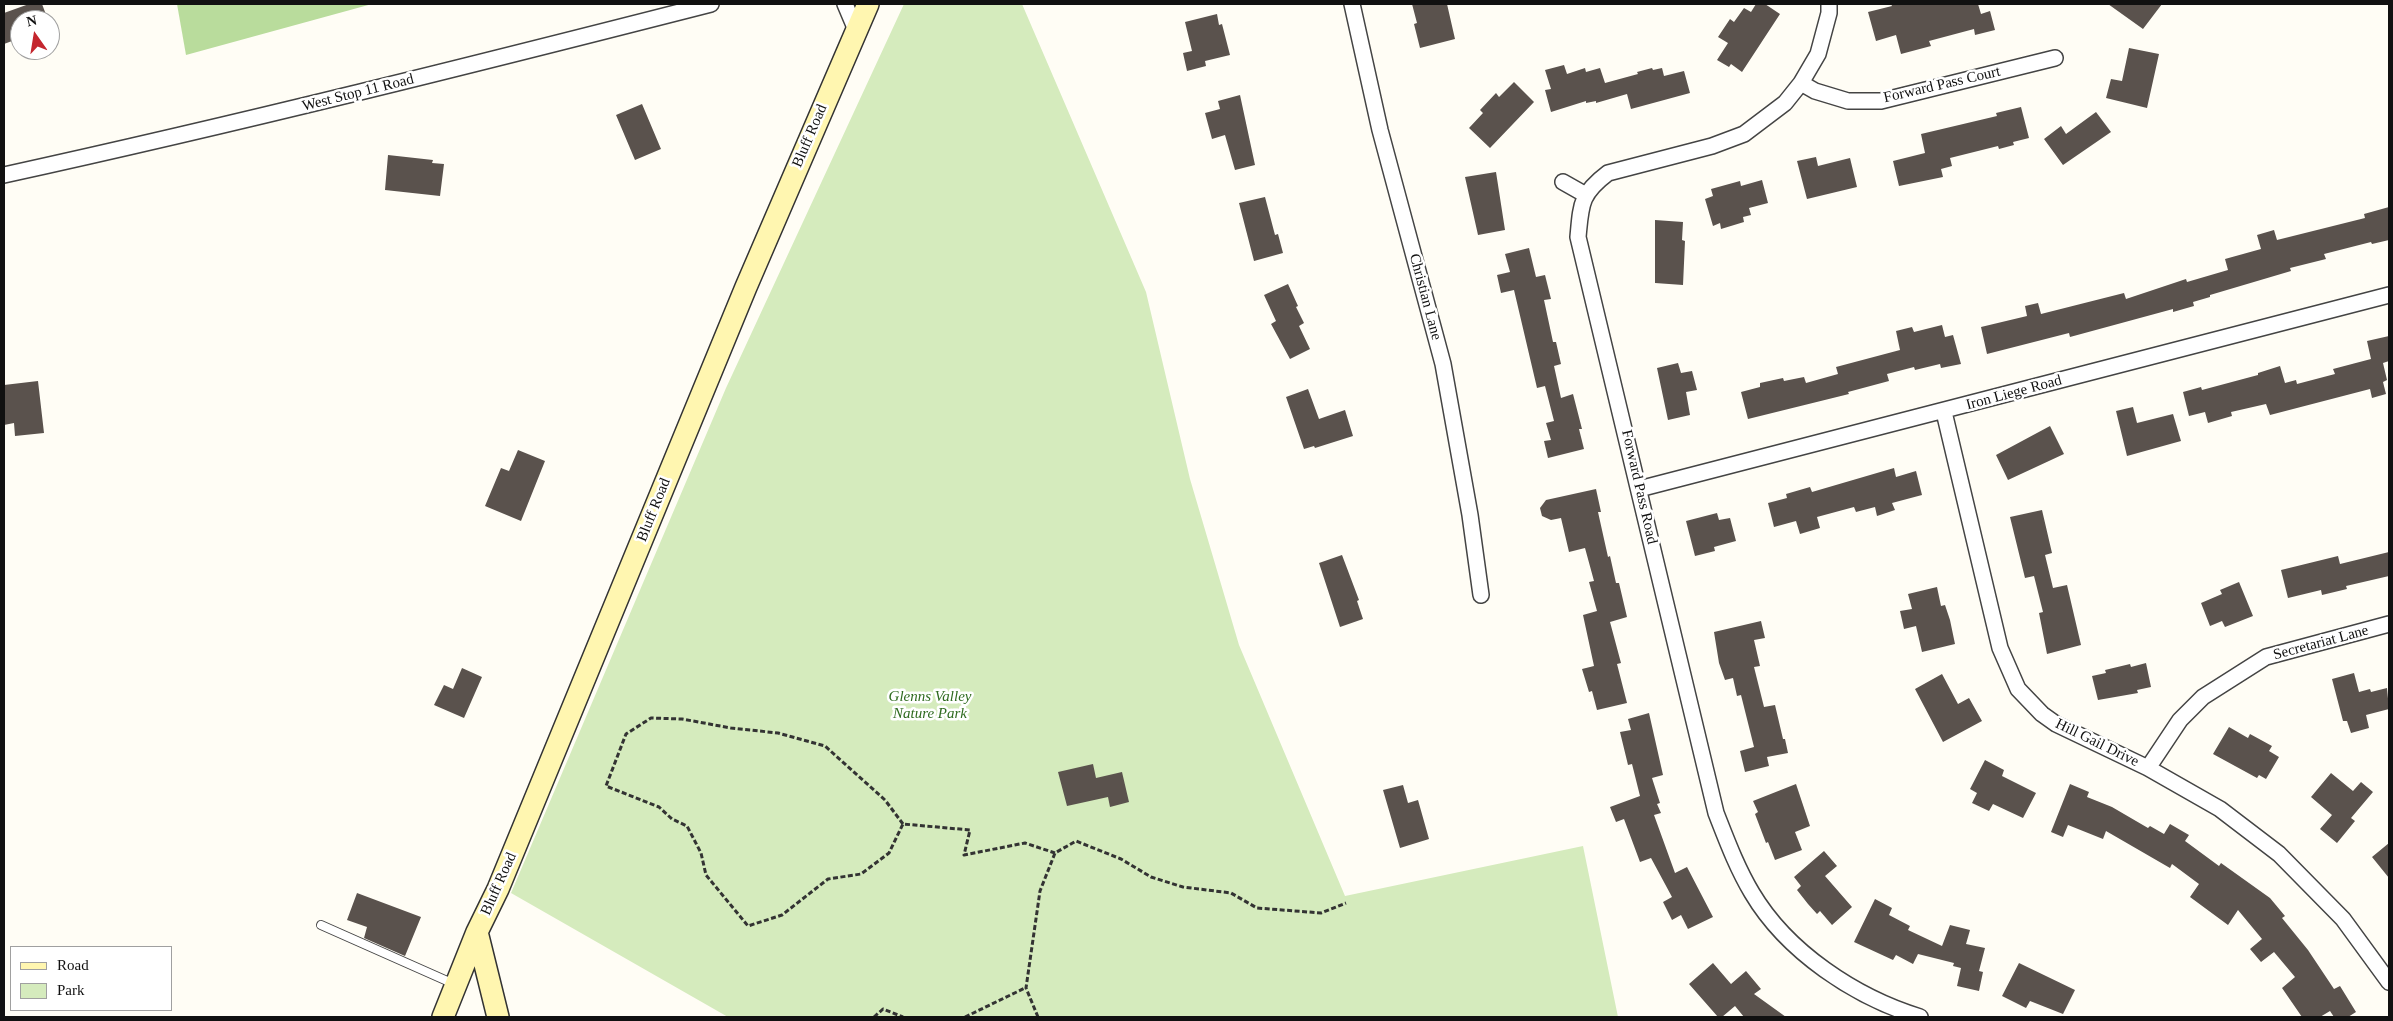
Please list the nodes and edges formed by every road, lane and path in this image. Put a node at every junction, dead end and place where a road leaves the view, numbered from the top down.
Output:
1 (711, 4) edge
2 (846, 4) edge
3 (868, 4) edge
4 (1352, 4) edge
5 (1828, 4) edge
6 (856, 30) junction
7 (2055, 58) dead end
8 (1801, 83) junction
9 (4, 175) edge
10 (1563, 182) dead end
11 (1586, 195) junction
12 (2389, 296) edge
13 (1944, 412) junction
14 (1639, 489) junction
15 (1481, 594) dead end
16 (2389, 624) edge
17 (2148, 768) junction
18 (903, 824) junction
19 (1055, 853) junction
20 (1346, 903) dead end
21 (321, 925) dead end
22 (478, 932) junction
23 (2389, 982) edge
24 (456, 985) junction
25 (1026, 988) junction
26 (443, 1017) edge
27 (498, 1017) edge
28 (874, 1017) edge
29 (903, 1017) edge
30 (965, 1017) edge
31 (1038, 1017) edge
32 (1920, 1017) edge

1 - 9 street, West Stop 11 Road
2 - 6 street
3 - 6 main road, Bluff Road
4 - 15 street, Christian Lane
5 - 8 street, Forward Pass Road
6 - 22 main road, Bluff Road
7 - 8 street, Forward Pass Court
8 - 11 street, Forward Pass Road
10 - 11 street
11 - 14 street, Forward Pass Road
12 - 13 street, Iron Liege Road
13 - 14 street, Iron Liege Road
13 - 17 street, Hill Gail Drive
14 - 32 street, Forward Pass Road
16 - 17 street, Secretariat Lane
17 - 23 street, Hill Gail Drive
18 - 18 path
18 - 19 path
19 - 20 path
19 - 25 path
21 - 24 lane
22 - 24 main road, Bluff Road
22 - 27 main road
24 - 26 main road, Bluff Road
25 - 30 path
25 - 31 path
28 - 29 path

